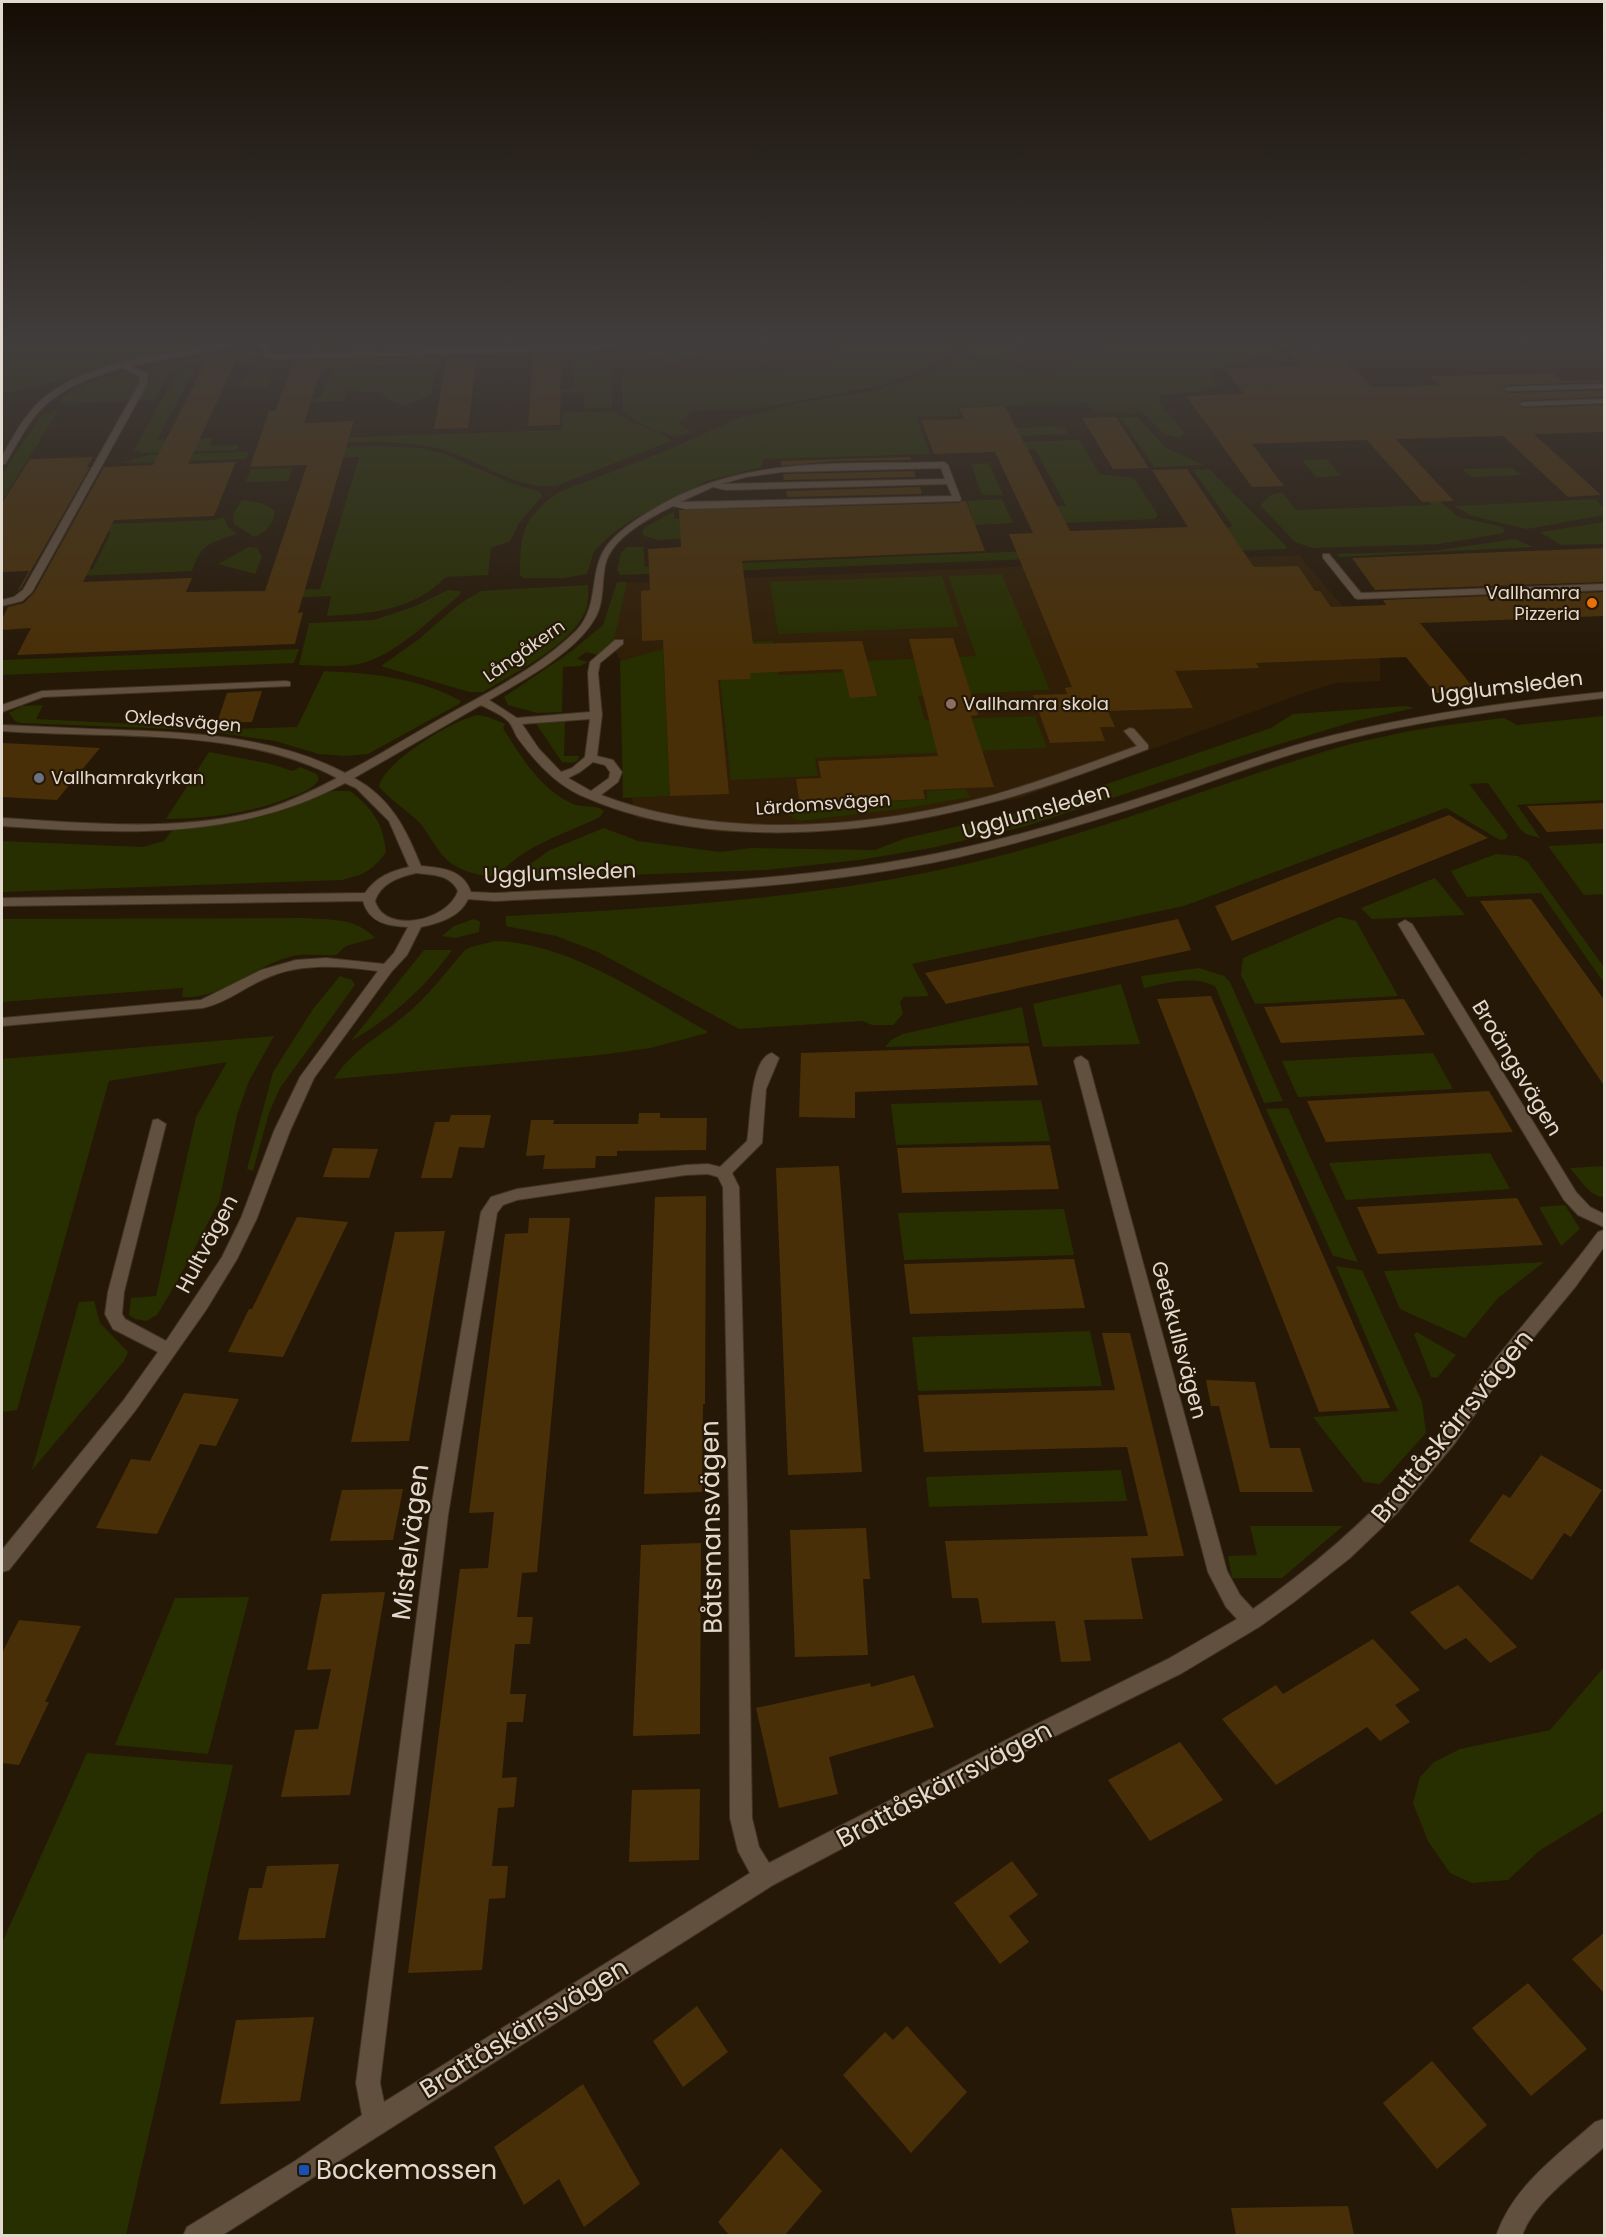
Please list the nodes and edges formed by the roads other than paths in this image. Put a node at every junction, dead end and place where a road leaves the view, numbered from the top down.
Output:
1 (11, 448) edge
2 (107, 448) edge
3 (2, 462) edge
4 (950, 481) junction
5 (711, 485) junction
6 (671, 503) junction
7 (1326, 556) dead end
8 (1605, 587) edge
9 (2, 603) edge
10 (619, 642) dead end
11 (286, 684) dead end
12 (1605, 694) edge
13 (481, 700) junction
14 (2, 710) edge
15 (596, 715) junction
16 (515, 721) junction
17 (2, 728) edge
18 (1130, 731) dead end
19 (591, 758) junction
20 (348, 777) junction
21 (559, 777) junction
22 (592, 796) junction
23 (2, 822) edge
24 (416, 869) junction
25 (465, 895) junction
26 (369, 897) junction
27 (2, 902) edge
28 (416, 924) junction
29 (1405, 924) dead end
30 (387, 968) junction
31 (2, 1022) edge
32 (772, 1058) dead end
33 (1081, 1060) dead end
34 (158, 1124) dead end
35 (723, 1173) junction
36 (1605, 1221) edge
37 (1605, 1236) edge
38 (170, 1351) junction
39 (8, 1549) edge
40 (2, 1564) edge
41 (1252, 1621) junction
42 (765, 1877) junction
43 (376, 2121) junction
44 (1605, 2131) edge
45 (196, 2235) edge
46 (1509, 2235) edge

1 - 3 street
2 - 9 street
4 - 5 street
4 - 5 street, Långåkern
4 - 6 street
5 - 6 street, Långåkern
6 - 13 street, Långåkern
7 - 8 street
10 - 15 street
11 - 14 street
12 - 25 street, Ugglumsleden
13 - 16 street, Lärdomsvägen
13 - 20 street, Långåkern
15 - 16 street
15 - 19 street
16 - 21 street, Lärdomsvägen
17 - 20 street, Oxledsvägen
18 - 22 street, Lärdomsvägen
19 - 21 street
19 - 22 street
20 - 23 street, Långåkern
20 - 24 street, Oxledsvägen
21 - 22 street, Lärdomsvägen
24 - 25 street
24 - 26 street
25 - 28 street
26 - 27 street
26 - 28 street
28 - 30 street, Hultvägen
29 - 36 street, Broängsvägen
30 - 31 street
30 - 38 street, Hultvägen
32 - 35 street
33 - 41 street, Getekullsvägen
34 - 38 street
35 - 42 street, Båtsmansvägen
35 - 43 street, Mistelvägen
37 - 41 street, Brattåskärrsvägen
38 - 39 street, Hultvägen
39 - 40 street, Hultvägen
41 - 42 street, Brattåskärrsvägen
42 - 43 street, Brattåskärrsvägen
43 - 45 street, Brattåskärrsvägen
44 - 46 street

